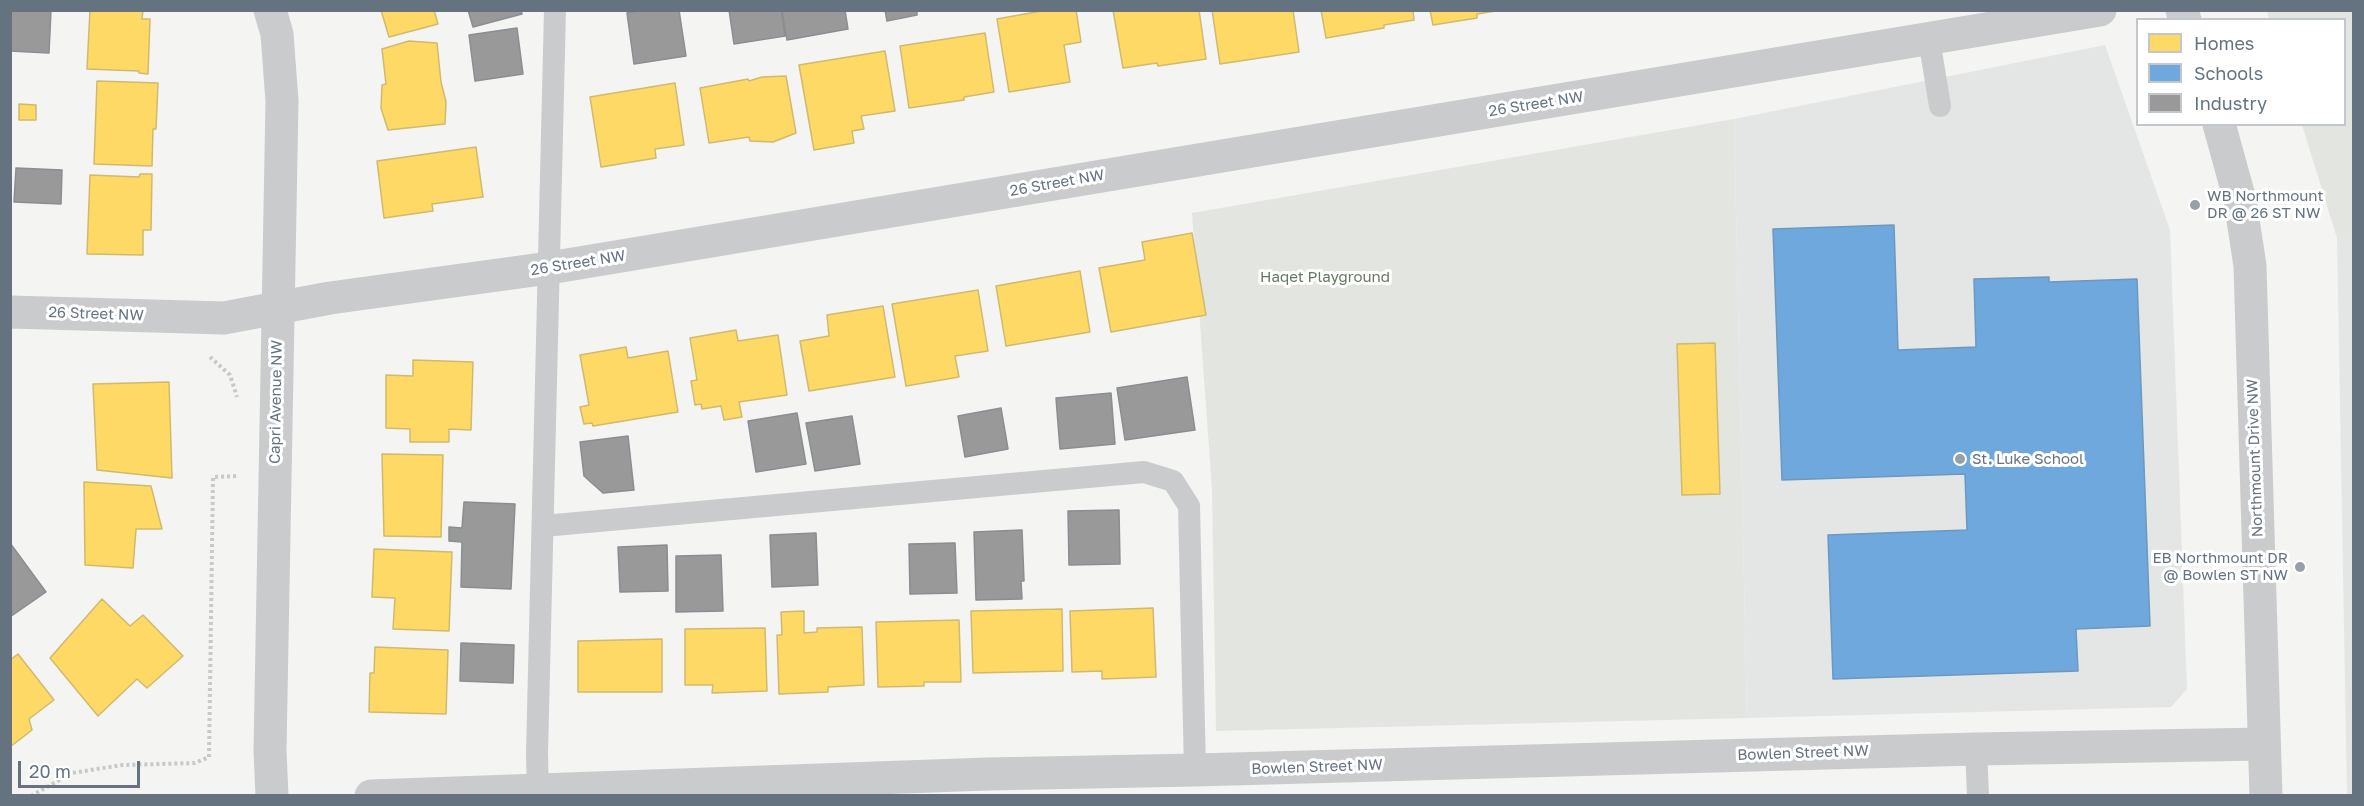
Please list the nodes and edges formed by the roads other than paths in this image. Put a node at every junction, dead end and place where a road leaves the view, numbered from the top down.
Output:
1 (270, 10) edge
2 (555, 10) edge
3 (2100, 10) edge
4 (1929, 39) junction
5 (1940, 106) dead end
6 (2220, 126) edge
7 (549, 268) junction
8 (277, 308) junction
9 (10, 312) edge
10 (543, 526) junction
11 (2264, 744) junction
12 (1976, 748) junction
13 (1195, 770) junction
14 (538, 792) edge
15 (272, 795) edge
16 (370, 795) edge
17 (1978, 795) edge
18 (2266, 795) edge

1 - 8 street, Capri Avenue NW
2 - 7 lane
3 - 4 street, 26 Street NW
4 - 5 lane
4 - 7 street, 26 Street NW
6 - 11 street, Northmount Drive NW
7 - 8 street, 26 Street NW
7 - 10 lane
8 - 9 street, 26 Street NW
8 - 15 street, Capri Avenue NW
10 - 13 lane
10 - 14 lane
11 - 12 street, Bowlen Street NW
11 - 18 street, Northmount Drive NW
12 - 13 street, Bowlen Street NW
12 - 17 lane
13 - 14 street, Bowlen Street NW
14 - 16 street, Bowlen Street NW

